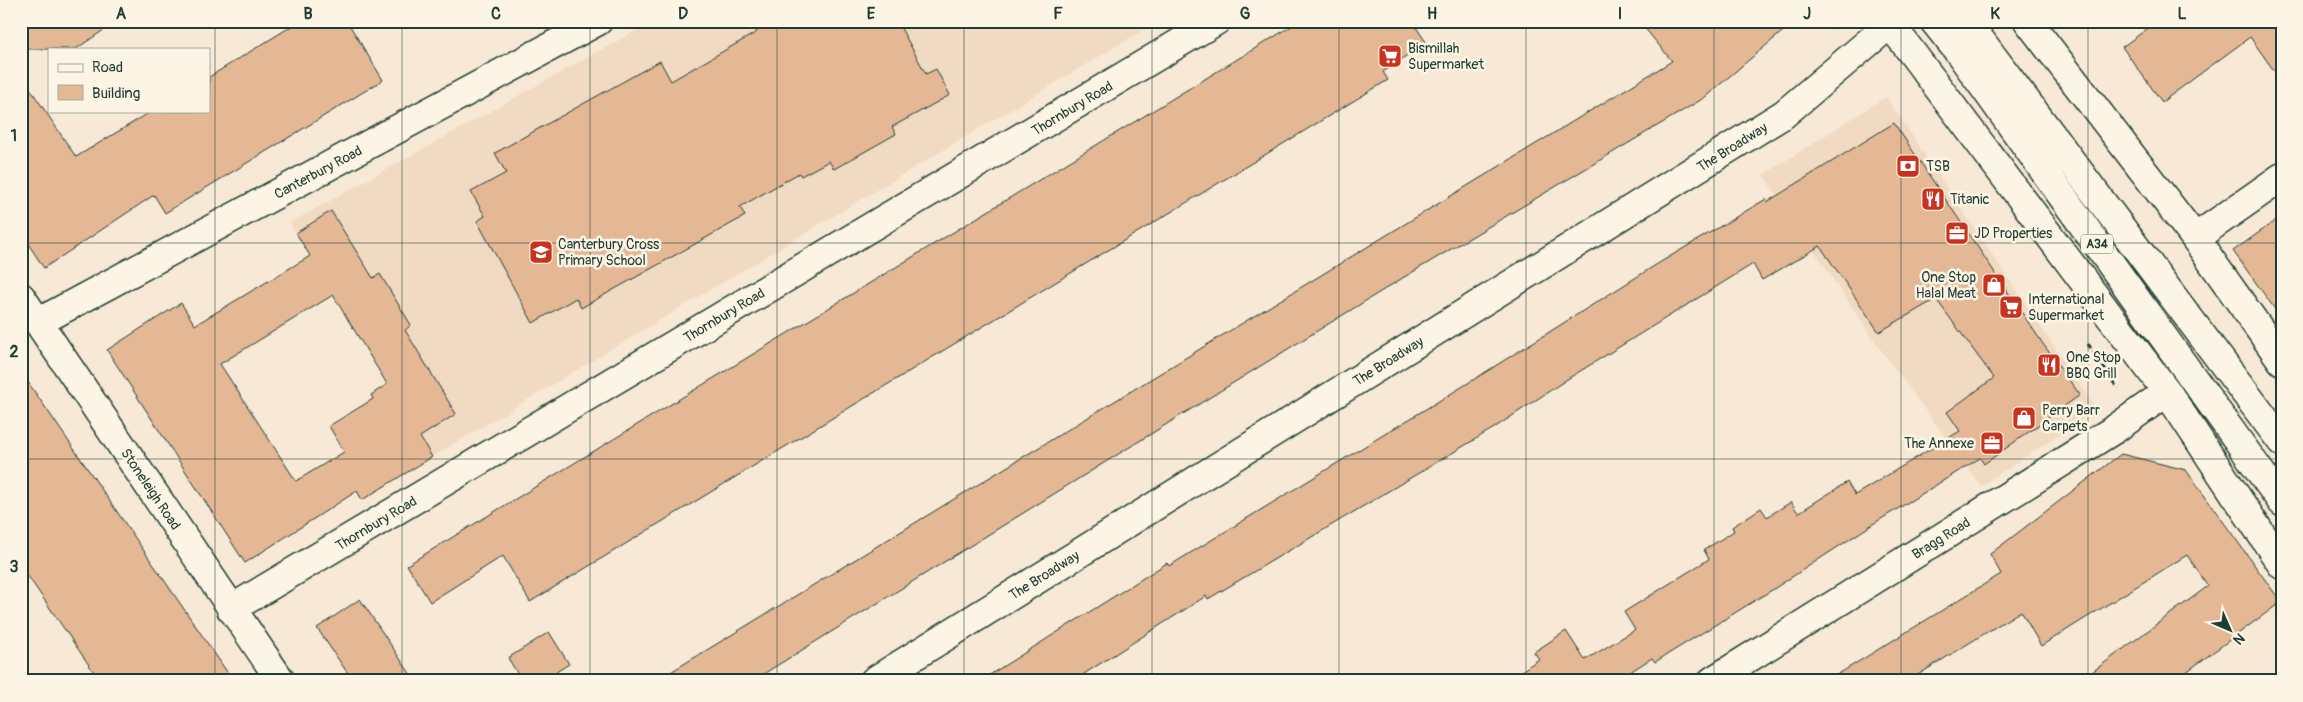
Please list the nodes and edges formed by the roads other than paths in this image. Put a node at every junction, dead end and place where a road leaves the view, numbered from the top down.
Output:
1 (598, 21) edge
2 (1216, 21) edge
3 (1934, 21) edge
4 (1966, 21) edge
5 (2028, 21) edge
6 (1889, 23) edge
7 (2282, 177) edge
8 (2195, 238) junction
9 (21, 297) edge
10 (39, 322) junction
11 (2282, 361) edge
12 (2167, 392) junction
13 (2282, 442) edge
14 (2282, 502) edge
15 (2282, 565) edge
16 (231, 609) junction
17 (281, 681) edge
18 (874, 681) edge
19 (1712, 681) edge

1 - 10 main road, Canterbury Road
2 - 16 main road, Thornbury Road
3 - 14 main road, A34
4 - 13 main road, A34
5 - 8 main road
6 - 12 main road
6 - 18 main road, The Broadway
7 - 8 main road
8 - 11 main road
9 - 10 main road, Stoneleigh Road
10 - 16 main road, Stoneleigh Road
12 - 15 main road
12 - 19 main road, Bragg Road
16 - 17 main road, Stoneleigh Road

